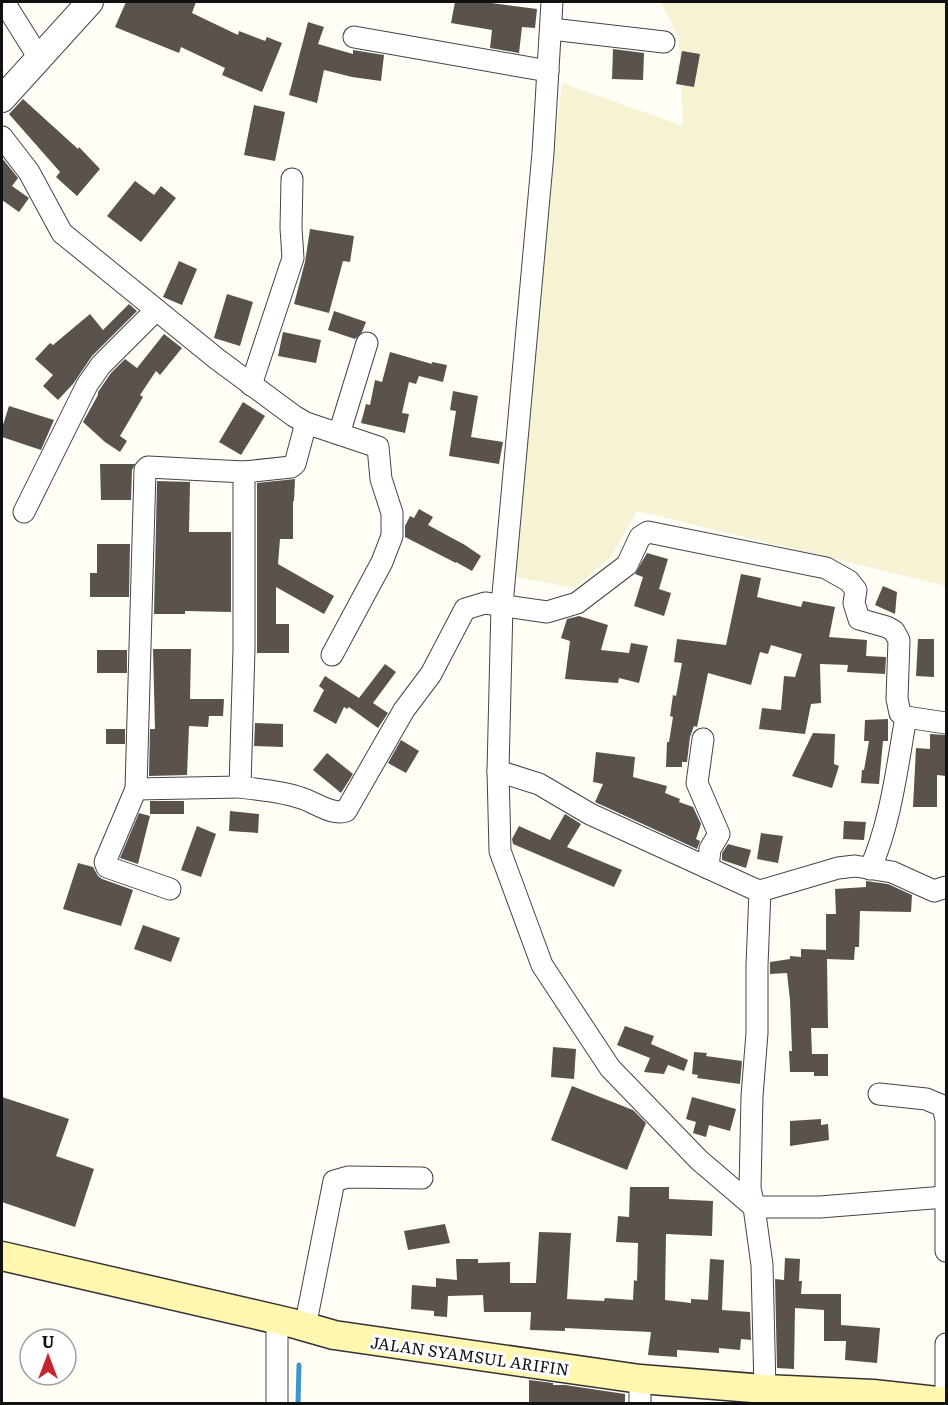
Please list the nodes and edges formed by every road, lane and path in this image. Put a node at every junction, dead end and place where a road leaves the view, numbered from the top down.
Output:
1 (4, 2) edge
2 (90, 2) edge
3 (552, 2) edge
4 (551, 29) junction
5 (354, 37) dead end
6 (664, 42) dead end
7 (39, 58) junction
8 (548, 71) junction
9 (2, 99) edge
10 (2, 137) edge
11 (292, 180) dead end
12 (156, 310) junction
13 (367, 343) dead end
14 (251, 385) junction
15 (306, 423) junction
16 (339, 434) junction
17 (244, 472) junction
18 (24, 512) dead end
19 (502, 604) junction
20 (332, 656) dead end
21 (906, 717) junction
22 (946, 723) edge
23 (703, 739) dead end
24 (498, 771) junction
25 (240, 787) junction
26 (136, 789) junction
27 (708, 868) junction
28 (870, 868) junction
29 (946, 887) edge
30 (170, 889) dead end
31 (760, 891) junction
32 (879, 1094) dead end
33 (422, 1178) dead end
34 (945, 1197) junction
35 (754, 1207) junction
36 (946, 1251) edge
37 (2, 1256) edge
38 (277, 1320) junction
39 (305, 1327) junction
40 (946, 1344) edge
41 (765, 1389) junction
42 (640, 1391) edge
43 (873, 1399) edge
44 (946, 1402) edge
45 (277, 1404) edge

1 - 7 street
2 - 7 street
3 - 4 street
4 - 6 street
4 - 8 street
5 - 8 street
7 - 9 street
8 - 19 street
10 - 12 street
11 - 14 street
12 - 14 street
12 - 18 street
13 - 16 street
14 - 15 street
15 - 16 street
15 - 17 street
16 - 20 street
17 - 25 street
17 - 26 street
19 - 21 street
19 - 24 street
19 - 25 street
21 - 22 street
21 - 28 street
23 - 27 street
24 - 27 street
24 - 35 street
25 - 26 street
26 - 30 street
27 - 31 street
28 - 29 street
28 - 31 street
31 - 35 street
32 - 34 street
33 - 39 street
34 - 35 street
34 - 36 street
35 - 41 street
37 - 38 main road, JALAN SYAMSUL ARIFIN
38 - 39 main road, JALAN SYAMSUL ARIFIN
38 - 45 street
39 - 42 main road, JALAN SYAMSUL ARIFIN
40 - 44 street
41 - 42 main road, JALAN SYAMSUL ARIFIN
41 - 43 main road, JALAN SYAMSUL ARIFIN
43 - 44 main road, JALAN SYAMSUL ARIFIN

